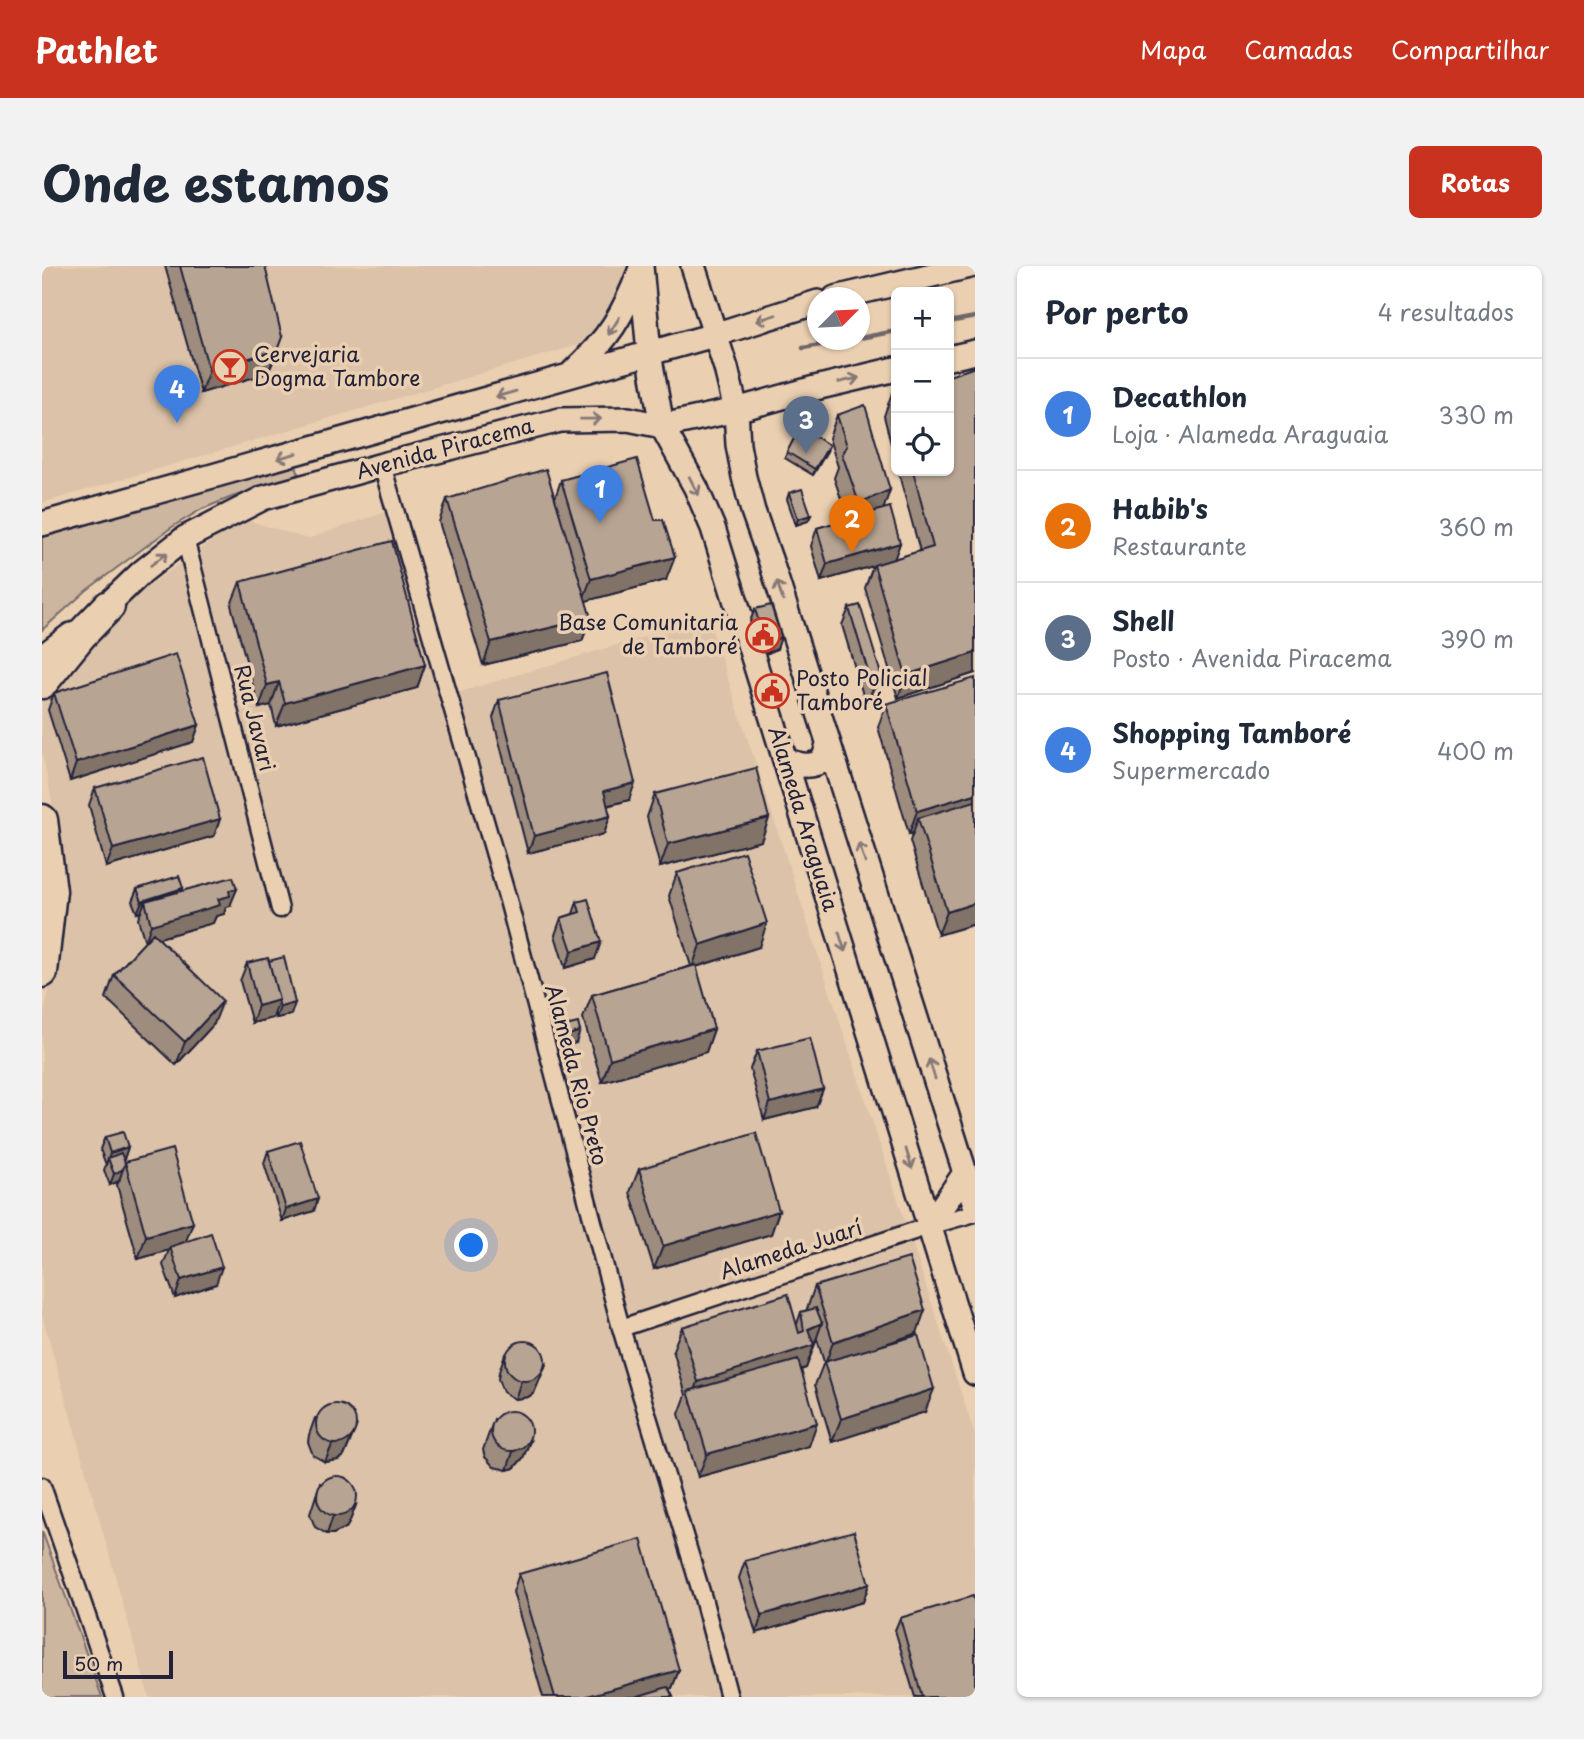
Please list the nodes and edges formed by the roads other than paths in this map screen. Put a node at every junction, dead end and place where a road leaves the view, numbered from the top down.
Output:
1 (693, 266) edge
2 (970, 266) edge
3 (641, 267) edge
4 (870, 290) edge
5 (807, 305) edge
6 (715, 335) junction
7 (975, 352) edge
8 (649, 353) junction
9 (954, 357) edge
10 (891, 370) edge
11 (571, 374) junction
12 (736, 410) junction
13 (662, 426) junction
14 (382, 465) junction
15 (42, 524) edge
16 (185, 538) junction
17 (109, 606) junction
18 (42, 657) edge
19 (42, 683) edge
20 (828, 744) junction
21 (785, 760) junction
22 (43, 830) edge
23 (280, 909) dead end
24 (42, 972) edge
25 (965, 1173) junction
26 (975, 1204) edge
27 (975, 1213) edge
28 (929, 1226) junction
29 (956, 1317) junction
30 (621, 1328) junction
31 (975, 1330) edge
32 (973, 1360) edge
33 (42, 1486) edge
34 (115, 1697) edge
35 (729, 1697) edge

1 - 6 main road
2 - 4 main road
3 - 8 main road, Alameda Araguaia
3 -> 11 main road
5 -> 6 main road, Avenida Piracema
6 - 8 main road, Avenida Piracema
6 - 12 main road
7 - 9 main road
8 - 11 main road, Avenida Piracema
8 - 13 main road, Alameda Araguaia
12 -> 10 main road, Avenida Piracema
11 -> 15 main road, Avenida Piracema
12 - 13 main road, Avenida Piracema
20 -> 12 main road
14 -> 13 main road, Avenida Piracema
13 -> 21 main road, Alameda Araguaia
14 - 16 main road, Avenida Piracema
14 - 30 street, Alameda Rio Preto
17 -> 16 main road, Avenida Piracema
16 - 23 street, Rua Javari
17 - 18 main road, Avenida Piracema
17 - 19 highway
20 - 21 main road
25 -> 20 main road
21 -> 28 main road, Alameda Araguaia
22 - 24 highway
25 - 26 main road
25 - 28 main road
27 - 28 street, Alameda Juarí
28 - 29 main road, Alameda Araguaia
28 - 30 street, Alameda Juarí
29 - 31 main road
29 - 32 main road, Alameda Araguaia
30 - 35 street, Alameda Rio Preto
33 - 34 street

